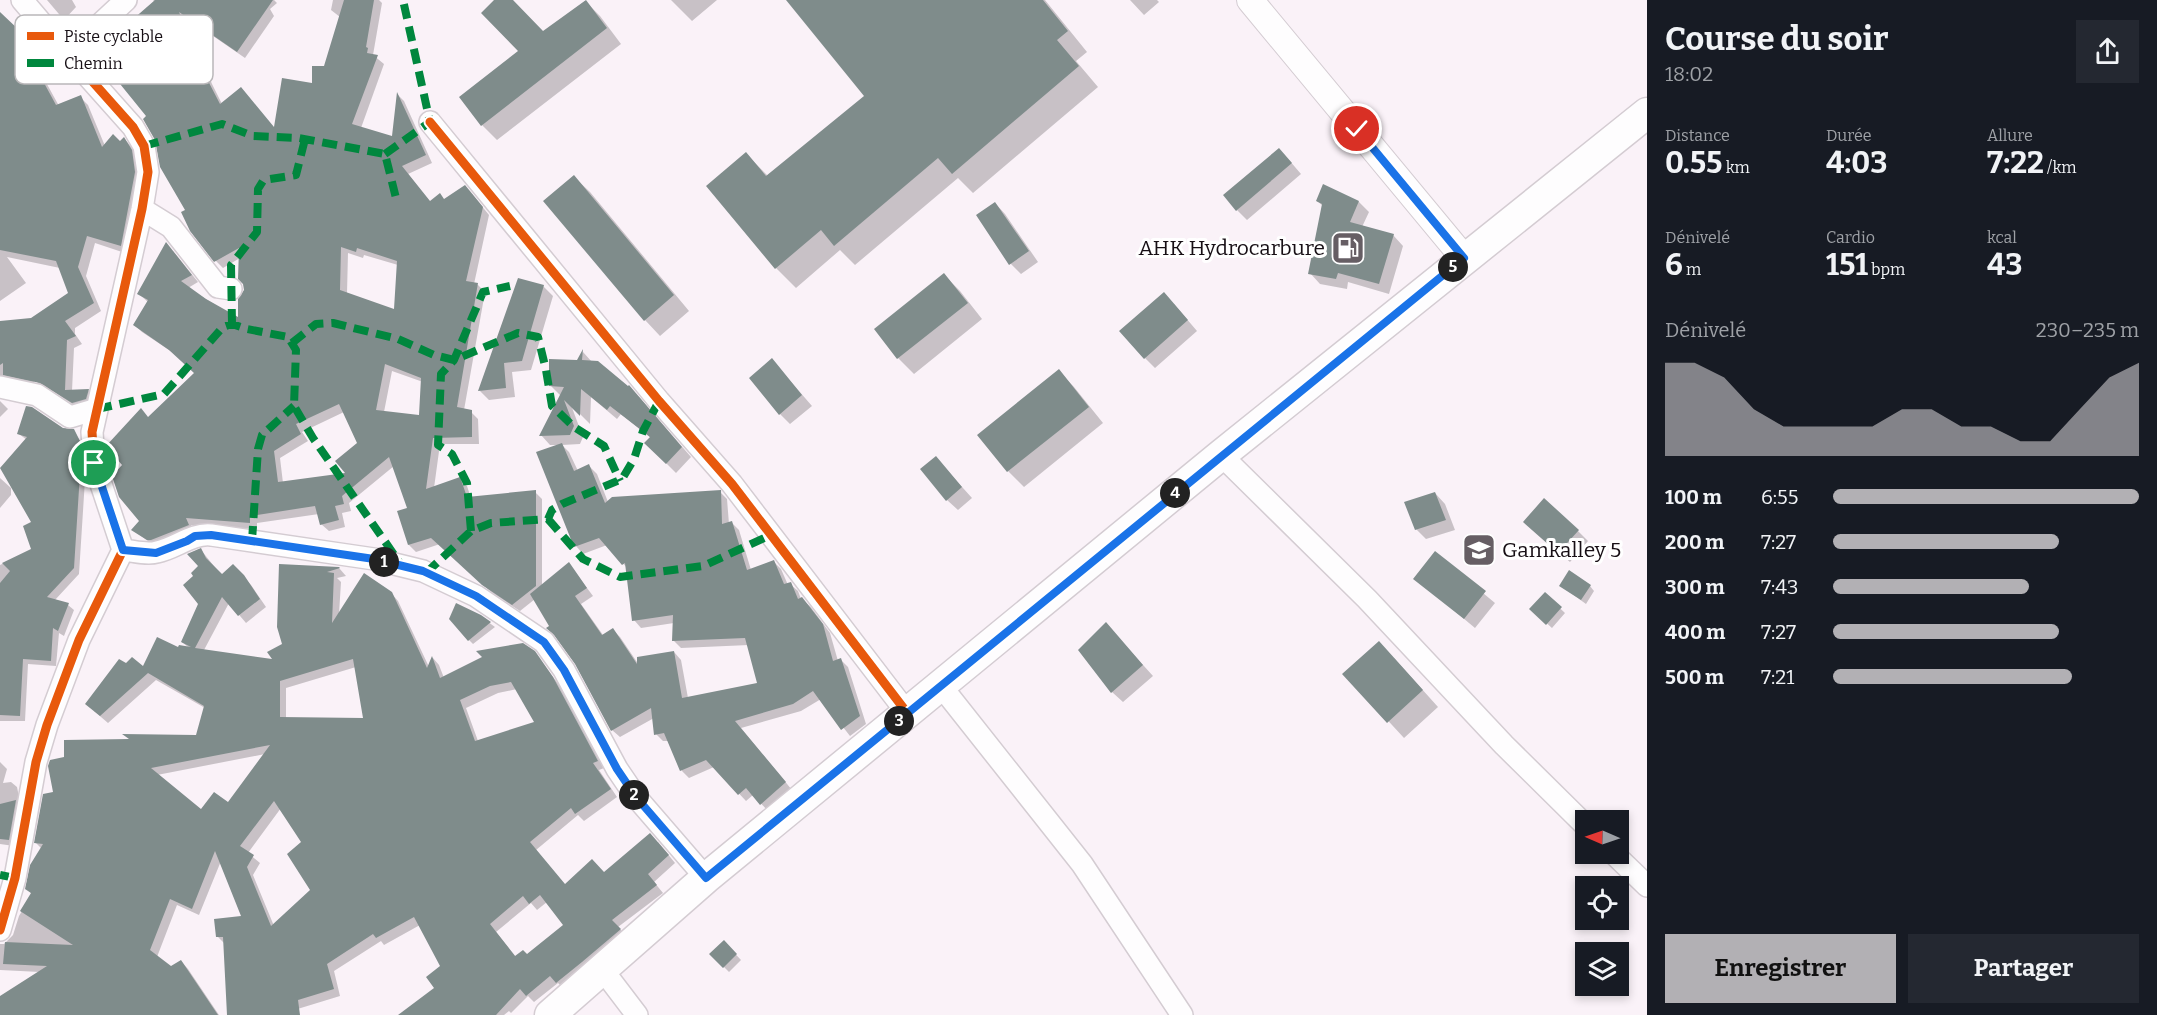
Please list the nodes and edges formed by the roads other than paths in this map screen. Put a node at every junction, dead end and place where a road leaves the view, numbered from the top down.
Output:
1 (22, 0) edge
2 (126, 0) edge
3 (1250, 0) edge
4 (35, 15) edge
5 (110, 15) edge
6 (94, 84) edge
7 (1647, 113) edge
8 (430, 122) dead end
9 (142, 209) junction
10 (1464, 258) junction
11 (231, 289) dead end
12 (0, 387) edge
13 (97, 410) junction
14 (1221, 455) junction
15 (123, 550) junction
16 (941, 687) junction
17 (908, 714) junction
18 (1575, 815) edge
19 (1624, 864) edge
20 (706, 878) junction
21 (1647, 886) edge
22 (0, 930) edge
23 (602, 969) junction
24 (550, 1015) edge
25 (637, 1015) edge
26 (1182, 1015) edge

1 - 4 street
2 - 5 street
3 - 10 street
6 - 9 street
7 - 10 main road
8 - 17 street
9 - 11 street
9 - 13 street
10 - 14 main road
12 - 13 street
13 - 15 street
14 - 16 main road
14 - 18 street
15 - 20 street
15 - 22 street
16 - 17 main road
16 - 26 street
17 - 20 main road
19 - 21 street
20 - 23 main road
23 - 24 main road
23 - 25 street

